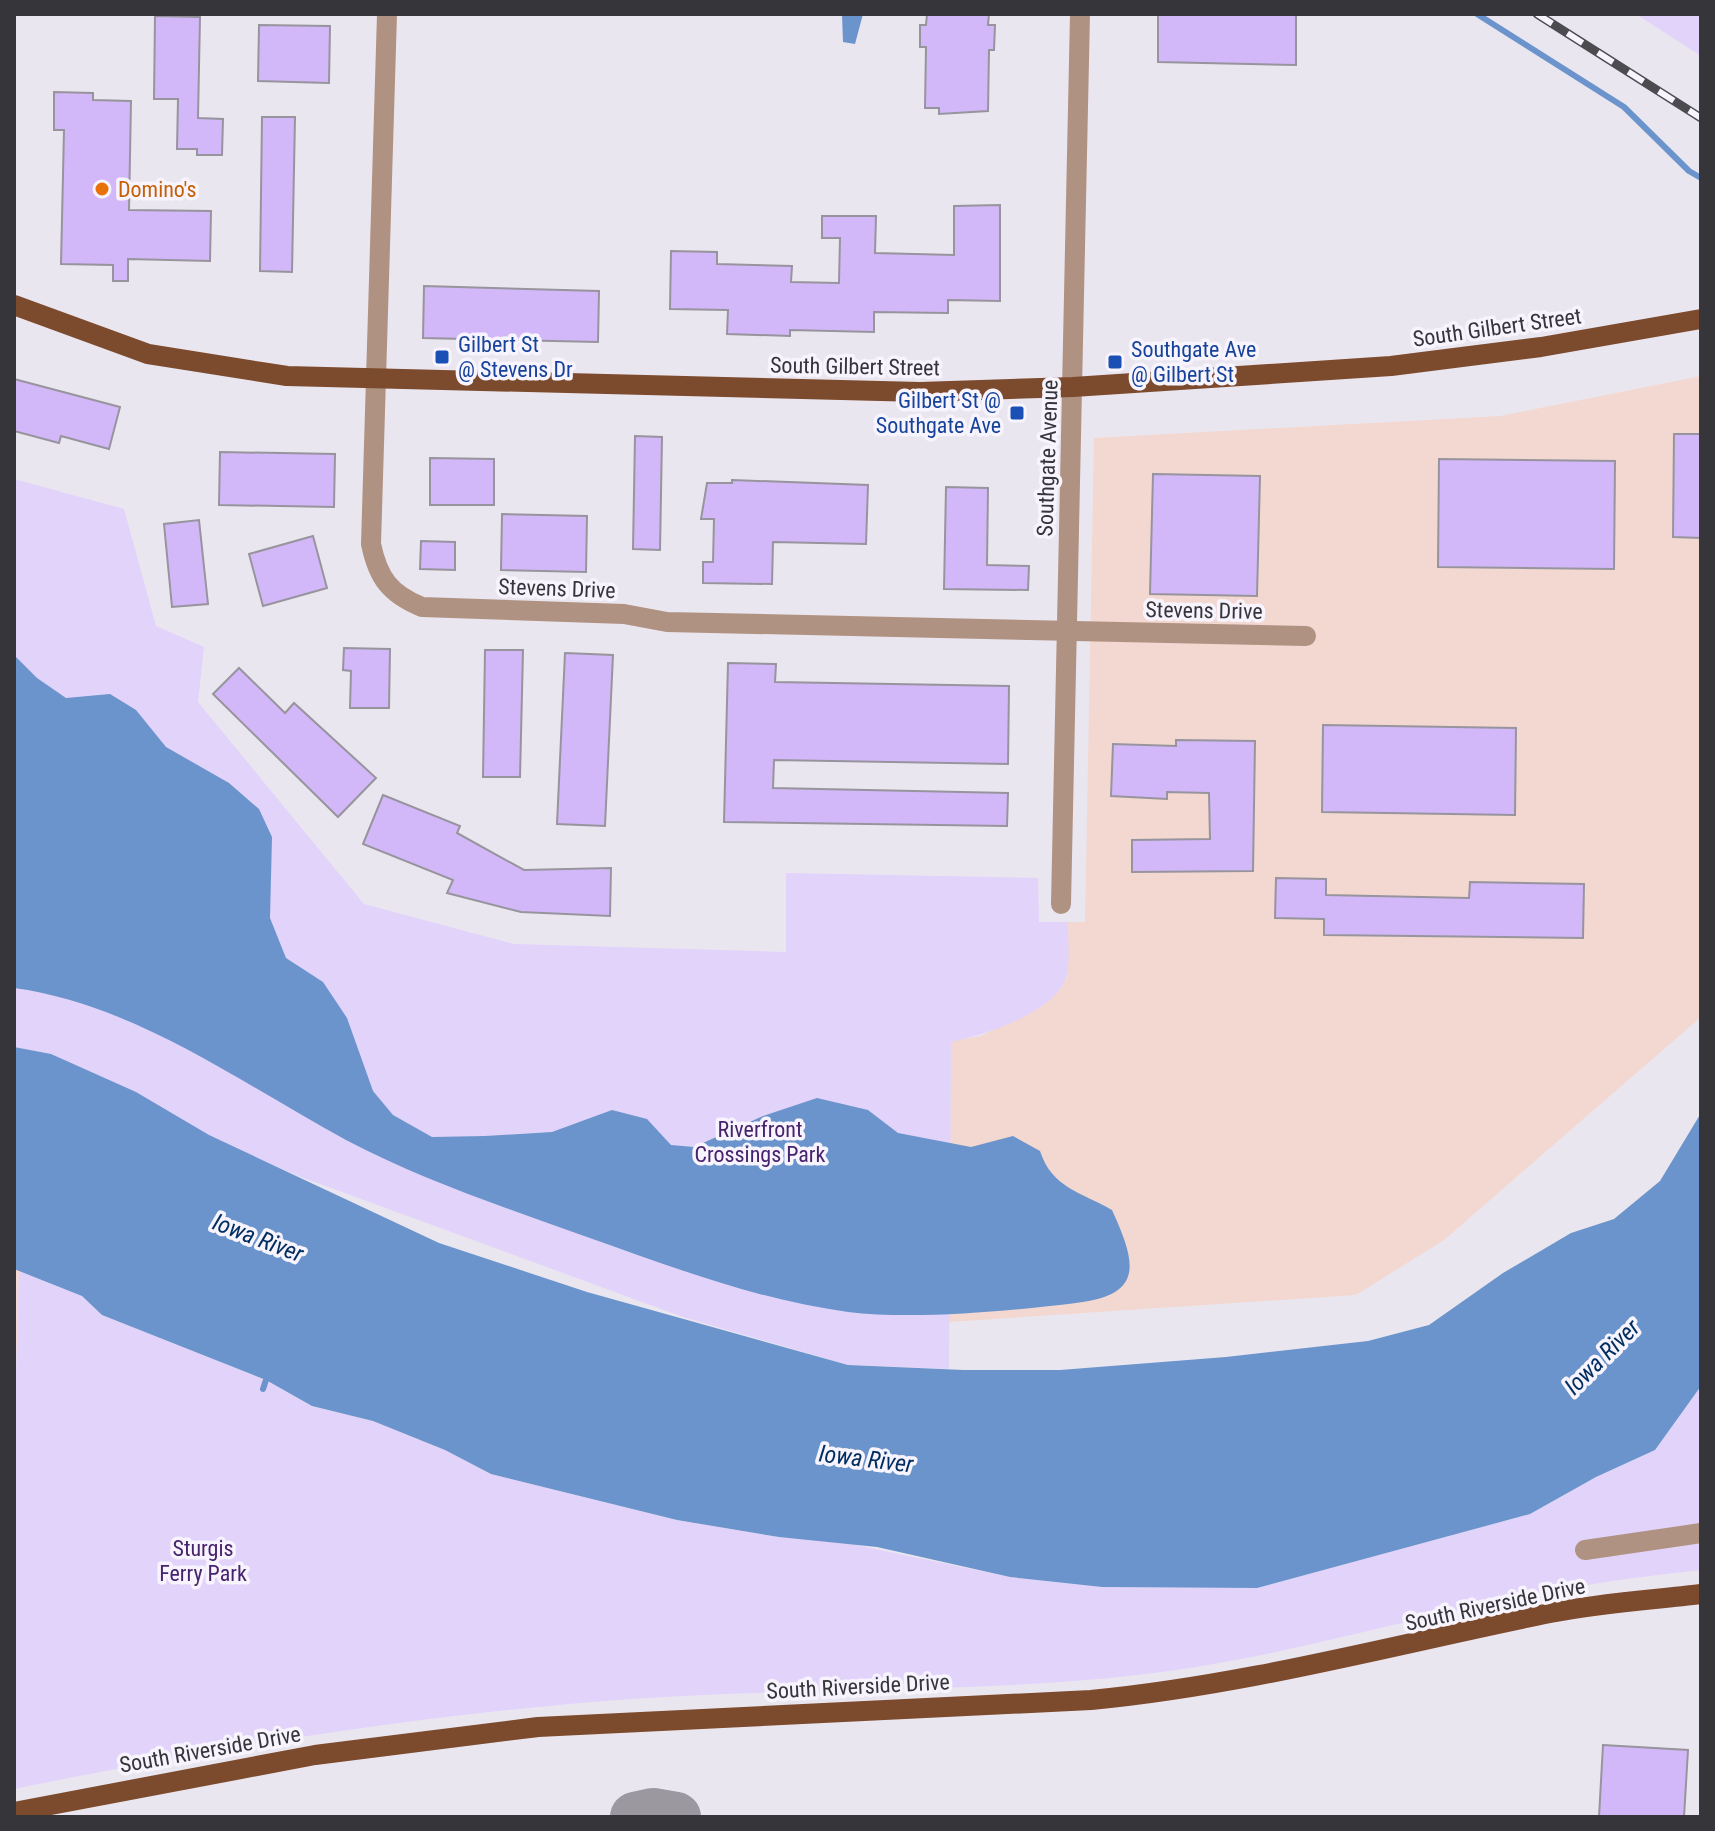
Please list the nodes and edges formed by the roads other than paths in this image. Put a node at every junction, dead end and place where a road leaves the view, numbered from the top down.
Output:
1 (387, 14) edge
2 (1080, 14) edge
3 (14, 305) edge
4 (1701, 319) edge
5 (377, 381) junction
6 (1073, 387) junction
7 (1066, 632) junction
8 (1306, 636) dead end
9 (1061, 904) dead end
10 (1701, 1533) edge
11 (1585, 1550) dead end
12 (1701, 1594) edge
13 (14, 1812) edge

1 - 5 street, Stevens Drive
2 - 6 street, Southgate Avenue
3 - 5 main road, South Gilbert Street
4 - 6 main road, South Gilbert Street
5 - 6 main road, South Gilbert Street
5 - 7 street, Stevens Drive
6 - 7 street, Southgate Avenue
7 - 8 street, Stevens Drive
7 - 9 street, Southgate Avenue
10 - 11 street, South Riverside Drive
12 - 13 main road, South Riverside Drive

